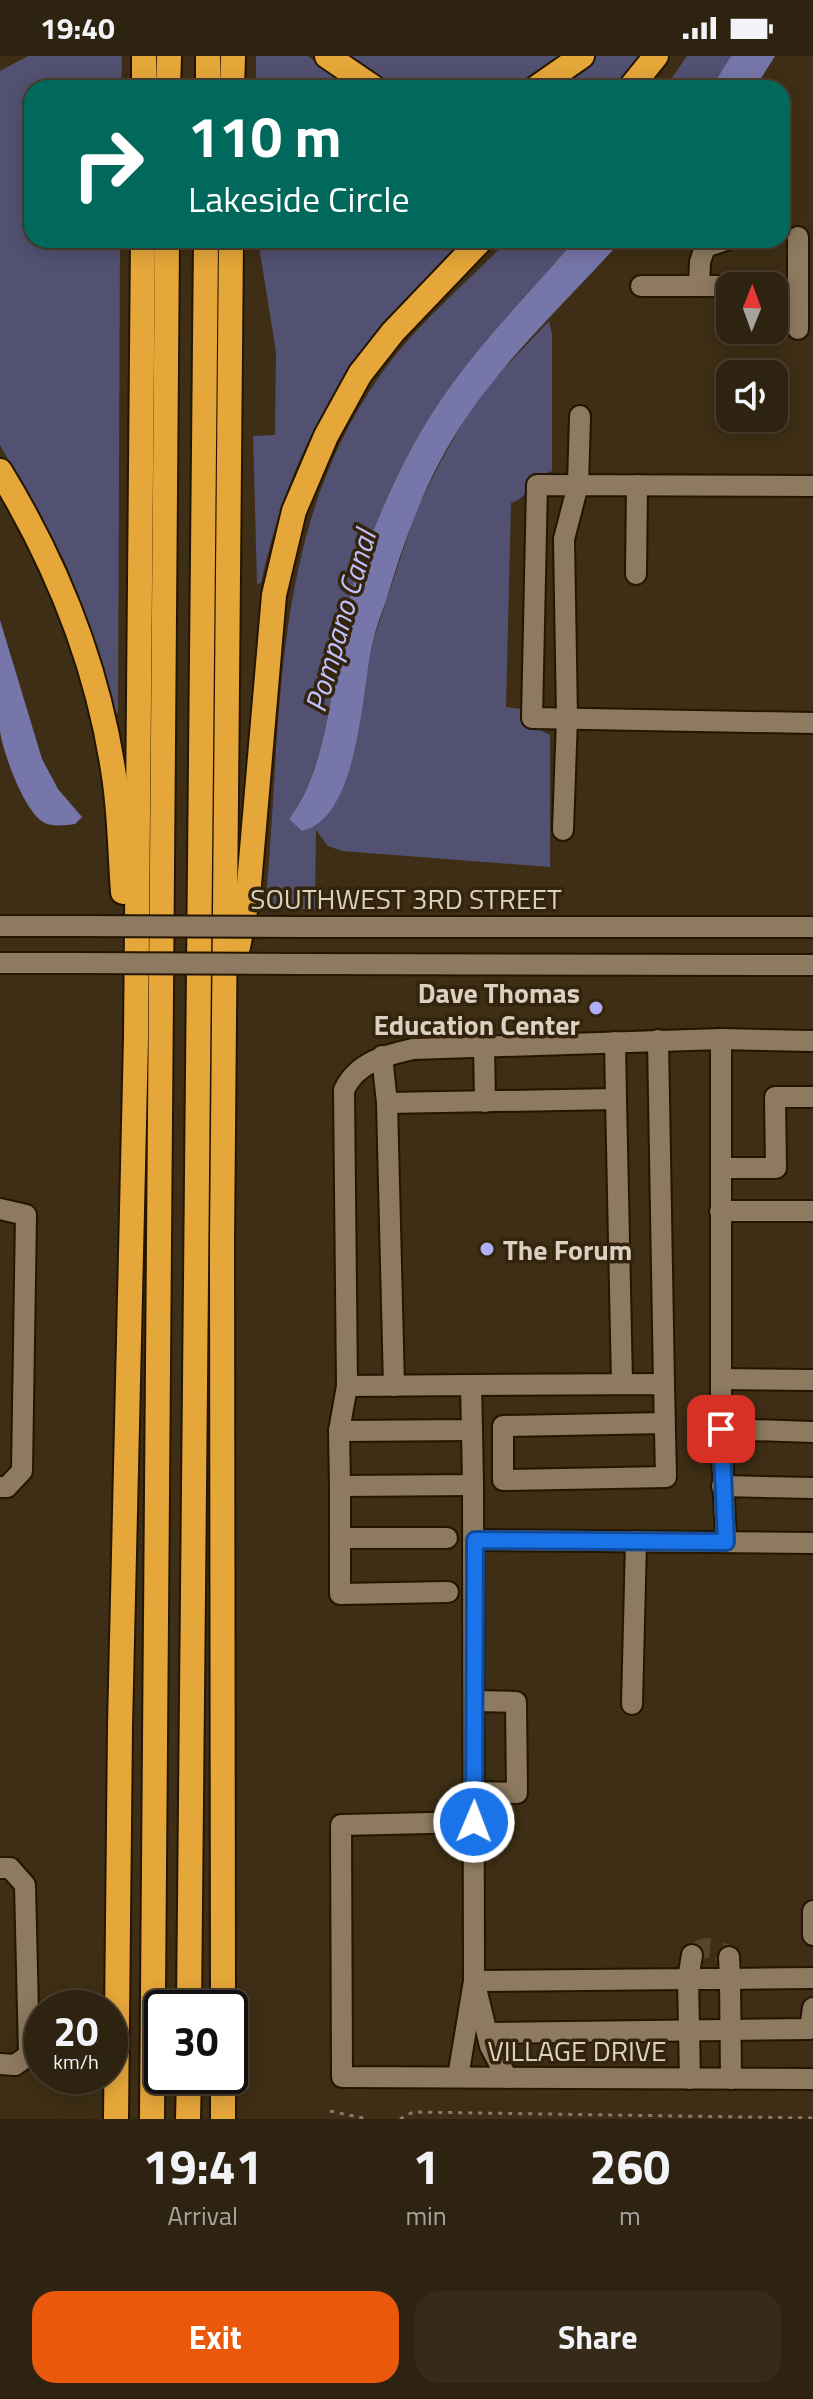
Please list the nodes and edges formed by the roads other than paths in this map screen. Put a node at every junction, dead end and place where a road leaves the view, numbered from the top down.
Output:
1 (144, 56) edge
2 (169, 56) edge
3 (208, 56) edge
4 (233, 56) edge
5 (327, 56) edge
6 (582, 56) edge
7 (656, 56) edge
8 (144, 80) edge
9 (168, 80) edge
10 (208, 80) edge
11 (232, 80) edge
12 (362, 80) edge
13 (548, 80) edge
14 (636, 80) edge
15 (798, 237) edge
16 (143, 248) edge
17 (167, 248) edge
18 (206, 248) edge
19 (231, 248) edge
20 (473, 248) edge
21 (705, 248) edge
22 (641, 286) dead end
23 (699, 286) junction
24 (716, 286) edge
25 (798, 329) dead end
26 (580, 416) dead end
27 (0, 471) edge
28 (578, 485) junction
29 (637, 485) junction
30 (813, 486) edge
31 (636, 574) dead end
32 (567, 718) junction
33 (813, 723) edge
34 (563, 830) dead end
35 (0, 926) edge
36 (813, 927) edge
37 (0, 963) edge
38 (813, 965) edge
39 (224, 1021) junction
40 (136, 1038) junction
41 (721, 1039) junction
42 (658, 1040) junction
43 (813, 1041) edge
44 (615, 1042) junction
45 (484, 1046) junction
46 (382, 1056) junction
47 (813, 1097) edge
48 (616, 1099) junction
49 (485, 1102) junction
50 (387, 1103) junction
51 (721, 1168) junction
52 (0, 1209) edge
53 (720, 1211) junction
54 (813, 1211) edge
55 (721, 1379) junction
56 (813, 1380) edge
57 (622, 1383) junction
58 (664, 1384) junction
59 (471, 1385) junction
60 (347, 1386) junction
61 (394, 1386) junction
62 (665, 1423) junction
63 (721, 1429) junction
64 (472, 1430) junction
65 (339, 1431) junction
66 (813, 1432) edge
67 (473, 1485) junction
68 (340, 1486) junction
69 (722, 1486) junction
70 (0, 1487) edge
71 (813, 1488) edge
72 (340, 1538) junction
73 (447, 1538) dead end
74 (475, 1540) junction
75 (636, 1541) junction
76 (726, 1542) junction
77 (813, 1543) edge
78 (448, 1592) dead end
79 (475, 1701) junction
80 (632, 1704) dead end
81 (475, 1792) junction
82 (474, 1822) junction
83 (0, 1868) edge
84 (813, 1911) edge
85 (813, 1935) edge
86 (692, 1955) dead end
87 (729, 1957) dead end
88 (813, 1978) edge
89 (688, 1979) junction
90 (730, 1979) junction
91 (474, 1981) junction
92 (189, 1990) edge
93 (223, 1990) edge
94 (813, 2008) edge
95 (730, 2031) junction
96 (690, 2032) junction
97 (487, 2033) junction
98 (0, 2064) edge
99 (458, 2077) junction
100 (507, 2078) junction
101 (690, 2079) junction
102 (731, 2079) junction
103 (813, 2079) edge
104 (189, 2094) edge
105 (223, 2094) edge
106 (151, 2115) edge
107 (116, 2119) edge
108 (188, 2119) edge
109 (223, 2119) edge

1 - 8 highway
2 - 9 highway
3 - 10 highway
4 - 11 highway
5 - 12 highway
6 - 13 highway
7 - 14 highway
15 - 25 street
16 - 40 highway
17 - 106 highway
18 - 92 highway
19 - 39 highway
20 - 39 highway
21 - 23 street
22 - 23 street
23 - 24 street
26 - 28 street
27 - 40 highway
28 - 29 street
28 - 32 street
28 - 32 street
29 - 30 street
29 - 31 street
32 - 33 street
32 - 34 street
35 - 36 street, SOUTHWEST 3RD STREET, bridge
37 - 38 street, bridge
39 - 93 highway
40 - 107 highway
41 - 42 street
41 - 43 street
41 - 51 street
42 - 44 street
42 - 58 street
44 - 45 street
44 - 48 street
45 - 46 street
45 - 49 street
46 - 50 street
46 - 60 street
47 - 51 street
48 - 49 street
48 - 57 street
49 - 50 street
50 - 61 street
51 - 53 street
52 - 70 street
53 - 54 street
53 - 55 street
55 - 56 street
55 - 63 street
57 - 58 street
57 - 59 street
58 - 62 street
59 - 61 street
59 - 64 street
60 - 61 street
60 - 65 street
62 - 62 street
63 - 66 street
63 - 69 street
64 - 65 street
64 - 67 street
65 - 68 street
67 - 68 street
67 - 74 street
68 - 72 street
69 - 71 street
69 - 76 street
72 - 73 street
72 - 78 street
74 - 75 street
74 - 79 street
75 - 76 street
75 - 80 street
76 - 77 street
79 - 81 street
79 - 81 street
81 - 82 street
82 - 91 street
82 - 99 street, VILLAGE DRIVE
83 - 98 street
84 - 85 street
86 - 89 street
87 - 90 street
88 - 90 street
89 - 90 street
89 - 91 street
89 - 96 street
90 - 95 street
91 - 97 street
91 - 99 street
94 - 95 street
95 - 96 street
95 - 102 street
96 - 97 street
96 - 101 street
97 - 100 street
99 - 100 street, VILLAGE DRIVE
100 - 101 street, VILLAGE DRIVE
101 - 102 street, VILLAGE DRIVE
102 - 103 street, VILLAGE DRIVE
104 - 108 highway
105 - 109 highway

